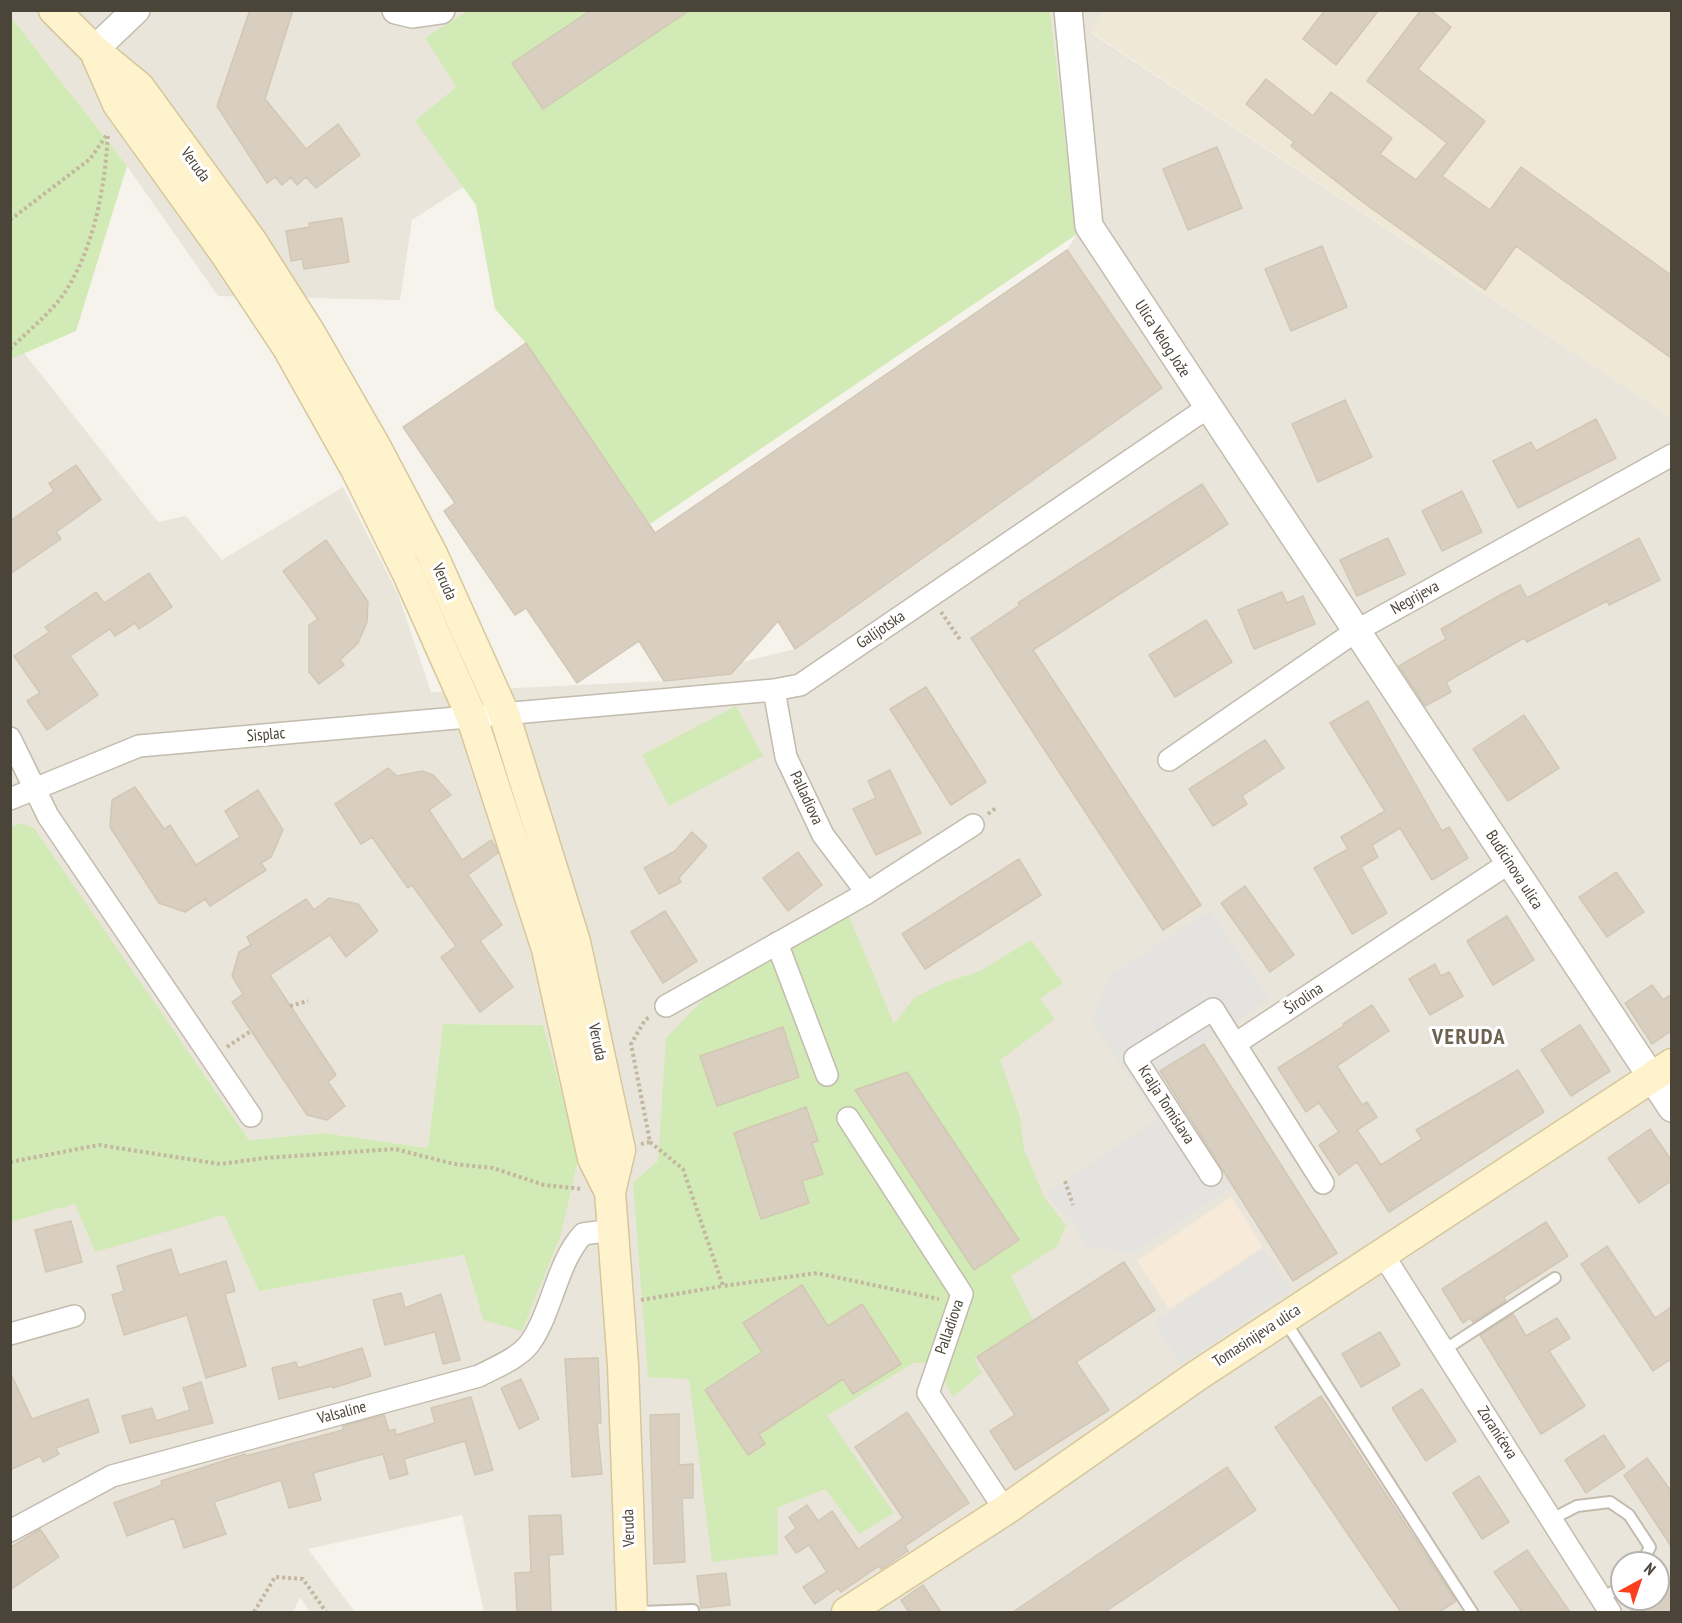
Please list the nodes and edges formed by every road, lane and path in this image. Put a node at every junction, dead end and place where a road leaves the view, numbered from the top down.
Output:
1 (54, 10) edge
2 (136, 10) edge
3 (396, 10) edge
4 (441, 10) edge
5 (1068, 10) edge
6 (94, 50) junction
7 (118, 105) junction
8 (108, 133) junction
9 (10, 220) edge
10 (10, 349) edge
11 (1207, 408) junction
12 (1671, 454) edge
13 (930, 597) junction
14 (1356, 631) junction
15 (961, 641) dead end
16 (774, 690) junction
17 (504, 714) junction
18 (471, 715) junction
19 (10, 738) edge
20 (1169, 760) dead end
21 (35, 787) junction
22 (10, 799) edge
23 (973, 825) dead end
24 (1509, 862) junction
25 (867, 893) junction
26 (777, 943) junction
27 (308, 1001) dead end
28 (290, 1006) dead end
29 (666, 1006) joint
30 (251, 1031) dead end
31 (1235, 1044) junction
32 (211, 1057) junction
33 (1662, 1071) edge
34 (827, 1075) dead end
35 (1671, 1108) edge
36 (251, 1116) dead end
37 (848, 1118) dead end
38 (650, 1142) junction
39 (620, 1150) junction
40 (10, 1162) edge
41 (1210, 1174) dead end
42 (1065, 1181) dead end
43 (1323, 1183) dead end
44 (610, 1192) junction
45 (1073, 1205) dead end
46 (612, 1230) junction
47 (1382, 1253) junction
48 (1555, 1278) dead end
49 (723, 1286) junction
50 (619, 1304) junction
51 (959, 1304) junction
52 (74, 1316) dead end
53 (1283, 1319) junction
54 (10, 1334) edge
55 (1444, 1350) junction
56 (1005, 1510) junction
57 (1552, 1519) junction
58 (10, 1531) edge
59 (1648, 1551) edge
60 (1606, 1606) edge
61 (693, 1610) dead end
62 (254, 1612) edge
63 (326, 1612) edge
64 (632, 1612) edge
65 (642, 1612) edge
66 (847, 1612) edge
67 (1472, 1612) edge

1 - 6 main road, Veruda
2 - 6 street
3 - 4 street
5 - 11 street, Ulica Velog Jože
6 - 7 main road, Veruda
6 - 17 main road, Veruda
7 - 8 path
7 - 18 main road, Veruda
8 - 9 path
8 - 10 path
11 - 13 street, Galijotska
11 - 14 street, Ulica Velog Jože
12 - 14 street, Negrijeva
13 - 15 path
13 - 16 street, Galijotska
14 - 20 street, Negrijeva
14 - 24 street, Budicinova ulica
16 - 17 street, Galijotska
16 - 25 street, Palladiova
17 - 18 street, Sisplac
17 - 39 main road, Veruda
18 - 21 street, Sisplac
18 - 44 main road, Veruda
19 - 21 street
21 - 22 street, Sisplac
21 - 32 street
23 - 25 street
24 - 31 street, Širolina
24 - 33 street, Budicinova ulica
25 - 26 street
26 - 29 street
26 - 34 street
27 - 28 path
29 - 38 path
30 - 32 path
31 - 41 street, Kralja Tomislava
31 - 43 street
32 - 36 street
33 - 35 street, Budicinova ulica
33 - 47 main road, Tomasinijeva ulica
37 - 51 street, Palladiova
38 - 39 path
38 - 49 path
39 - 44 main road, Veruda
40 - 44 path
42 - 45 path
44 - 46 main road, Veruda
46 - 50 main road, Veruda
46 - 58 street, Valsaline
47 - 53 main road, Tomasinijeva ulica
47 - 55 street, Zoranićeva
48 - 55 lane
49 - 50 path
49 - 51 path
50 - 64 main road, Veruda
51 - 56 street, Palladiova
52 - 54 street
53 - 56 main road, Tomasinijeva ulica
53 - 67 lane
55 - 57 street, Zoranićeva
56 - 66 main road, Tomasinijeva ulica
57 - 59 lane
57 - 60 street, Zoranićeva
61 - 65 lane
62 - 63 path

